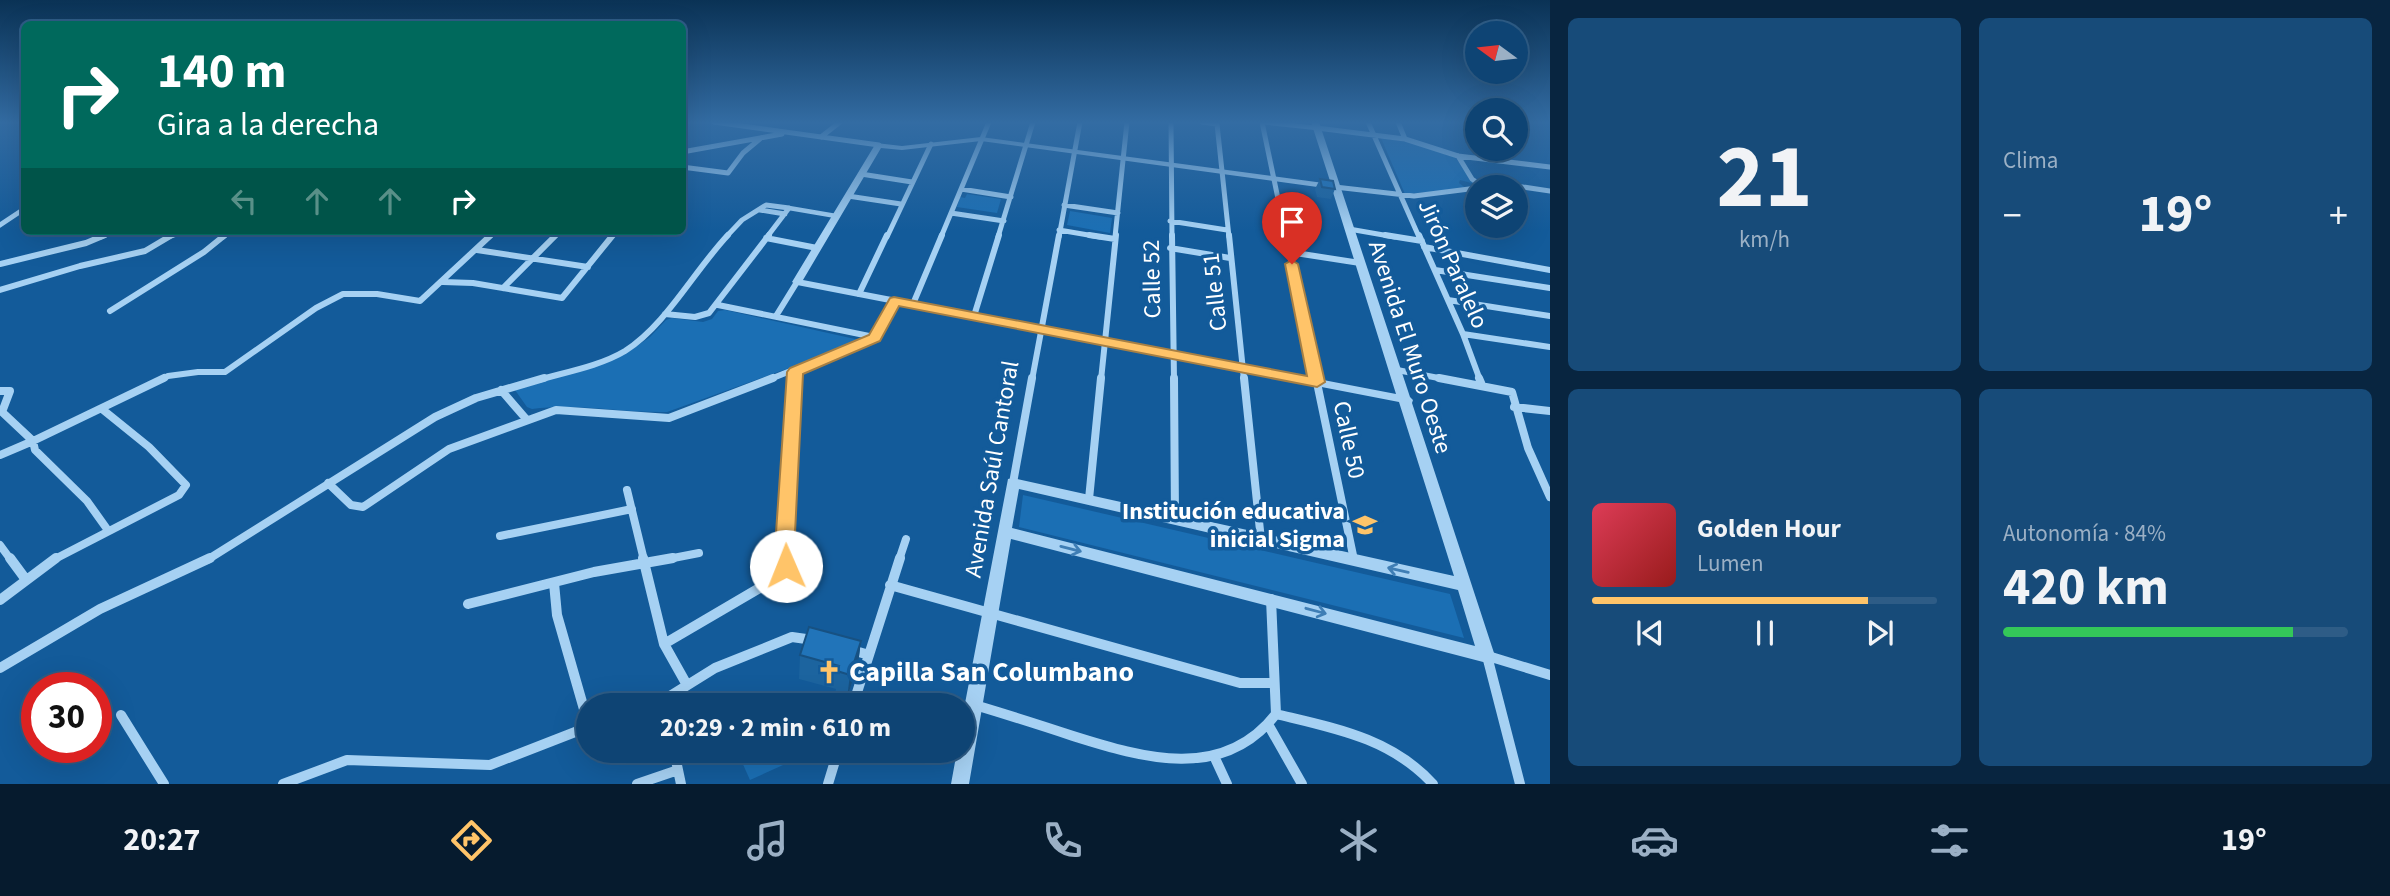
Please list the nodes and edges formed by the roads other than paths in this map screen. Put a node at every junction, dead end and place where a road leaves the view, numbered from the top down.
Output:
1 (1124, 158) edge
2 (739, 159) edge
3 (870, 159) edge
4 (924, 159) edge
5 (973, 159) edge
6 (1022, 159) edge
7 (1073, 159) edge
8 (1128, 159) edge
9 (1170, 159) edge
10 (1220, 159) edge
11 (1270, 159) edge
12 (1326, 159) edge
13 (1385, 159) edge
14 (1460, 159) edge
15 (1480, 159) edge
16 (1170, 165) junction
17 (1550, 167) edge
18 (686, 168) edge
19 (1222, 172) junction
20 (861, 174) junction
21 (1470, 175) edge
22 (1274, 179) junction
23 (912, 182) junction
24 (1335, 187) junction
25 (1528, 188) edge
26 (961, 189) junction
27 (1465, 190) edge
28 (1550, 191) edge
29 (848, 196) junction
30 (1402, 196) junction
31 (1011, 197) junction
32 (901, 204) junction
33 (1064, 205) junction
34 (21, 211) edge
35 (787, 211) junction
36 (951, 213) junction
37 (1118, 213) junction
38 (836, 216) junction
39 (1004, 221) junction
40 (1170, 221) junction
41 (0, 225) edge
42 (1349, 229) junction
43 (1059, 230) junction
44 (1227, 230) junction
45 (105, 235) edge
46 (172, 235) edge
47 (225, 235) edge
48 (491, 235) edge
49 (556, 235) edge
50 (612, 235) edge
51 (766, 238) junction
52 (1115, 239) junction
53 (1423, 244) junction
54 (817, 248) junction
55 (1170, 248) junction
56 (477, 250) junction
57 (1289, 252) junction
58 (1230, 258) junction
59 (531, 259) junction
60 (1360, 263) junction
61 (0, 264) edge
62 (588, 267) junction
63 (1435, 270) junction
64 (1550, 270) edge
65 (443, 282) junction
66 (797, 282) junction
67 (503, 288) junction
68 (1550, 288) edge
69 (0, 290) edge
70 (859, 294) junction
71 (1448, 300) junction
72 (894, 301) junction
73 (913, 304) junction
74 (718, 305) junction
75 (110, 311) dead end
76 (665, 314) junction
77 (776, 316) junction
78 (974, 316) junction
79 (1550, 316) edge
80 (1041, 329) junction
81 (1463, 334) junction
82 (875, 337) junction
83 (1105, 342) junction
84 (1550, 347) edge
85 (1172, 355) junction
86 (1242, 368) junction
87 (1397, 370) junction
88 (795, 372) junction
89 (1317, 382) junction
90 (1482, 385) junction
91 (501, 390) junction
92 (0, 391) edge
93 (1407, 400) junction
94 (1514, 407) junction
95 (102, 409) junction
96 (1550, 411) edge
97 (527, 420) junction
98 (33, 441) junction
99 (0, 455) edge
100 (328, 483) junction
101 (1013, 483) junction
102 (627, 490) dead end
103 (1550, 497) edge
104 (1089, 499) junction
105 (632, 509) junction
106 (1175, 519) junction
107 (107, 529) junction
108 (1005, 532) junction
109 (500, 536) dead end
110 (906, 539) dead end
111 (1261, 540) junction
112 (0, 545) edge
113 (699, 553) dead end
114 (1354, 560) junction
115 (645, 563) junction
116 (24, 577) junction
117 (554, 583) junction
118 (890, 585) junction
119 (1464, 585) junction
120 (1271, 599) junction
121 (0, 600) edge
122 (468, 604) dead end
123 (992, 614) junction
124 (664, 643) junction
125 (829, 644) edge
126 (842, 648) edge
127 (869, 655) junction
128 (1487, 656) junction
129 (0, 668) edge
130 (1550, 675) edge
131 (1273, 683) junction
132 (687, 685) junction
133 (579, 693) edge
134 (676, 693) edge
135 (857, 693) edge
136 (975, 705) joint
137 (1276, 714) junction
138 (121, 715) dead end
139 (1269, 726) junction
140 (576, 730) edge
141 (1214, 756) junction
142 (677, 763) edge
143 (834, 763) edge
144 (964, 763) edge
145 (678, 770) junction
146 (164, 784) edge
147 (283, 784) edge
148 (637, 784) edge
149 (681, 784) edge
150 (828, 784) edge
151 (960, 784) edge
152 (1227, 784) edge
153 (1302, 784) edge
154 (1433, 784) edge
155 (1520, 784) edge

1 - 37 street
2 - 18 street
3 - 20 street
4 - 23 street
5 - 26 street
6 - 31 street
7 - 33 street, Avenida Saúl Cantoral
8 - 16 street
9 - 16 street, Calle 52
10 - 19 street, Calle 51
11 - 22 street, Calle 50
12 - 24 street, Avenida El Muro Oeste
13 - 30 street, Jirón Paralelo
14 - 21 street
15 - 17 street
16 - 19 street
16 - 40 street, Calle 52
19 - 22 street
19 - 44 street, Calle 51
20 - 23 street
20 - 29 street
22 - 24 street
22 - 57 street, Calle 50
23 - 32 street
24 - 30 street
24 - 42 street, Avenida El Muro Oeste
25 - 28 street
26 - 31 street
26 - 36 street
27 - 30 street
29 - 32 street
29 - 38 street
30 - 53 street, Jirón Paralelo
31 - 39 street
32 - 70 street
33 - 37 street
33 - 43 street, Avenida Saúl Cantoral
34 - 41 street
35 - 38 street
35 - 51 street
35 - 76 street
36 - 39 street
36 - 73 street
37 - 52 street
38 - 54 street
39 - 78 street
40 - 44 street
40 - 55 street, Calle 52
42 - 53 street
42 - 60 street, Avenida El Muro Oeste
43 - 52 street
43 - 80 street, Avenida Saúl Cantoral
44 - 58 street, Calle 51
45 - 61 street
46 - 69 street
47 - 75 street
48 - 56 street
49 - 59 street
50 - 62 street
51 - 54 street
51 - 74 street
52 - 83 street
53 - 63 street, Jirón Paralelo
53 - 64 street
54 - 66 street
55 - 58 street
55 - 85 street, Calle 52
56 - 59 street
56 - 65 street
57 - 60 street
57 - 89 street, Calle 50
58 - 86 street, Calle 51
59 - 62 street
59 - 67 street
60 - 87 street, Avenida El Muro Oeste
62 - 67 street
63 - 68 street
63 - 71 street, Jirón Paralelo
65 - 67 street
65 - 95 street
66 - 70 street
66 - 77 street
70 - 72 street
71 - 79 street
71 - 81 street, Jirón Paralelo
72 - 73 street
72 - 82 street
73 - 78 street
74 - 76 street
74 - 77 street
76 - 91 street
77 - 82 street
78 - 80 street
80 - 83 street
80 - 101 street, Avenida Saúl Cantoral
81 - 84 street
81 - 90 street, Jirón Paralelo
82 - 88 street
83 - 85 street
83 - 104 street
85 - 86 street
85 - 106 street, Calle 52
86 - 89 street
86 - 111 street, Calle 51
87 - 90 street
87 - 93 street, Avenida El Muro Oeste
88 - 97 street
88 - 124 street
89 - 93 street
89 - 114 street, Calle 50
90 - 94 street
91 - 97 street
91 - 100 street
92 - 98 street
93 - 119 street, Avenida El Muro Oeste
94 - 96 street
94 - 103 street
95 - 98 street
95 - 107 street
97 - 100 street
98 - 99 street
98 - 107 street
100 - 129 street
101 - 104 street
101 - 108 street, Avenida Saúl Cantoral
102 - 105 street
104 - 106 street
105 - 109 street
105 - 115 street
106 - 111 street
107 - 116 street
108 -> 120 street
108 - 123 street, Avenida Saúl Cantoral
110 - 118 street
111 - 114 street
112 - 116 street
113 - 115 street
119 -> 114 street
115 - 117 street
115 - 124 street
116 - 121 street
117 - 122 street
117 - 133 street
118 - 123 street
118 - 127 street
119 - 128 street, Avenida El Muro Oeste
120 -> 128 street
120 - 131 street
123 - 131 street
123 - 136 street, Avenida Saúl Cantoral
124 - 132 street
125 - 132 street
126 - 127 street
127 - 135 street
128 - 130 street
128 - 155 street
131 - 137 street
132 - 134 street
136 - 141 street
137 - 139 street
137 - 154 street
138 - 146 street
139 - 141 street
139 - 153 street
140 - 147 street
141 - 152 street
142 - 145 street
143 - 150 street
144 - 151 street, Avenida Saúl Cantoral
145 - 148 street
145 - 149 street

